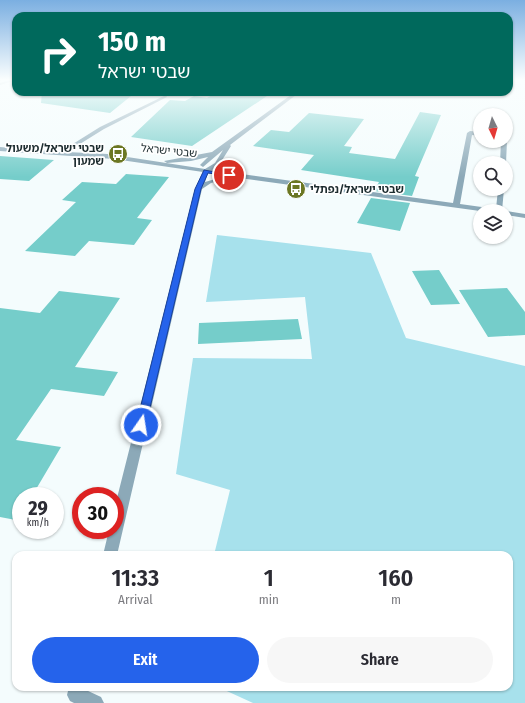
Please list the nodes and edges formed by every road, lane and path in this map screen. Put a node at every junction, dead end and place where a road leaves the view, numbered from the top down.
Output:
1 (134, 112) edge
2 (271, 112) edge
3 (473, 133) edge
4 (230, 142) junction
5 (0, 149) edge
6 (62, 153) junction
7 (215, 153) junction
8 (108, 156) junction
9 (167, 161) junction
10 (208, 168) junction
11 (238, 176) junction
12 (299, 182) junction
13 (198, 189) junction
14 (456, 205) junction
15 (473, 208) edge
16 (513, 214) edge
17 (525, 216) edge
18 (111, 551) edge
19 (77, 691) edge
20 (95, 703) edge

1 - 6 street
2 - 4 street
3 - 14 street
4 - 7 street
4 - 10 street
5 - 6 street, שבטי ישראל
6 - 8 street, שבטי ישראל
7 - 9 street
7 - 10 street
8 - 9 street, שבטי ישראל
8 - 10 street, שבטי ישראל
9 - 10 street, שבטי ישראל
10 - 11 street, שבטי ישראל
10 - 12 street, שבטי ישראל
10 - 13 street
11 - 12 street, שבטי ישראל
11 - 13 street
12 - 14 street, שבטי ישראל
13 - 18 street
14 - 15 street, שבטי ישראל
16 - 17 street
19 - 20 street

